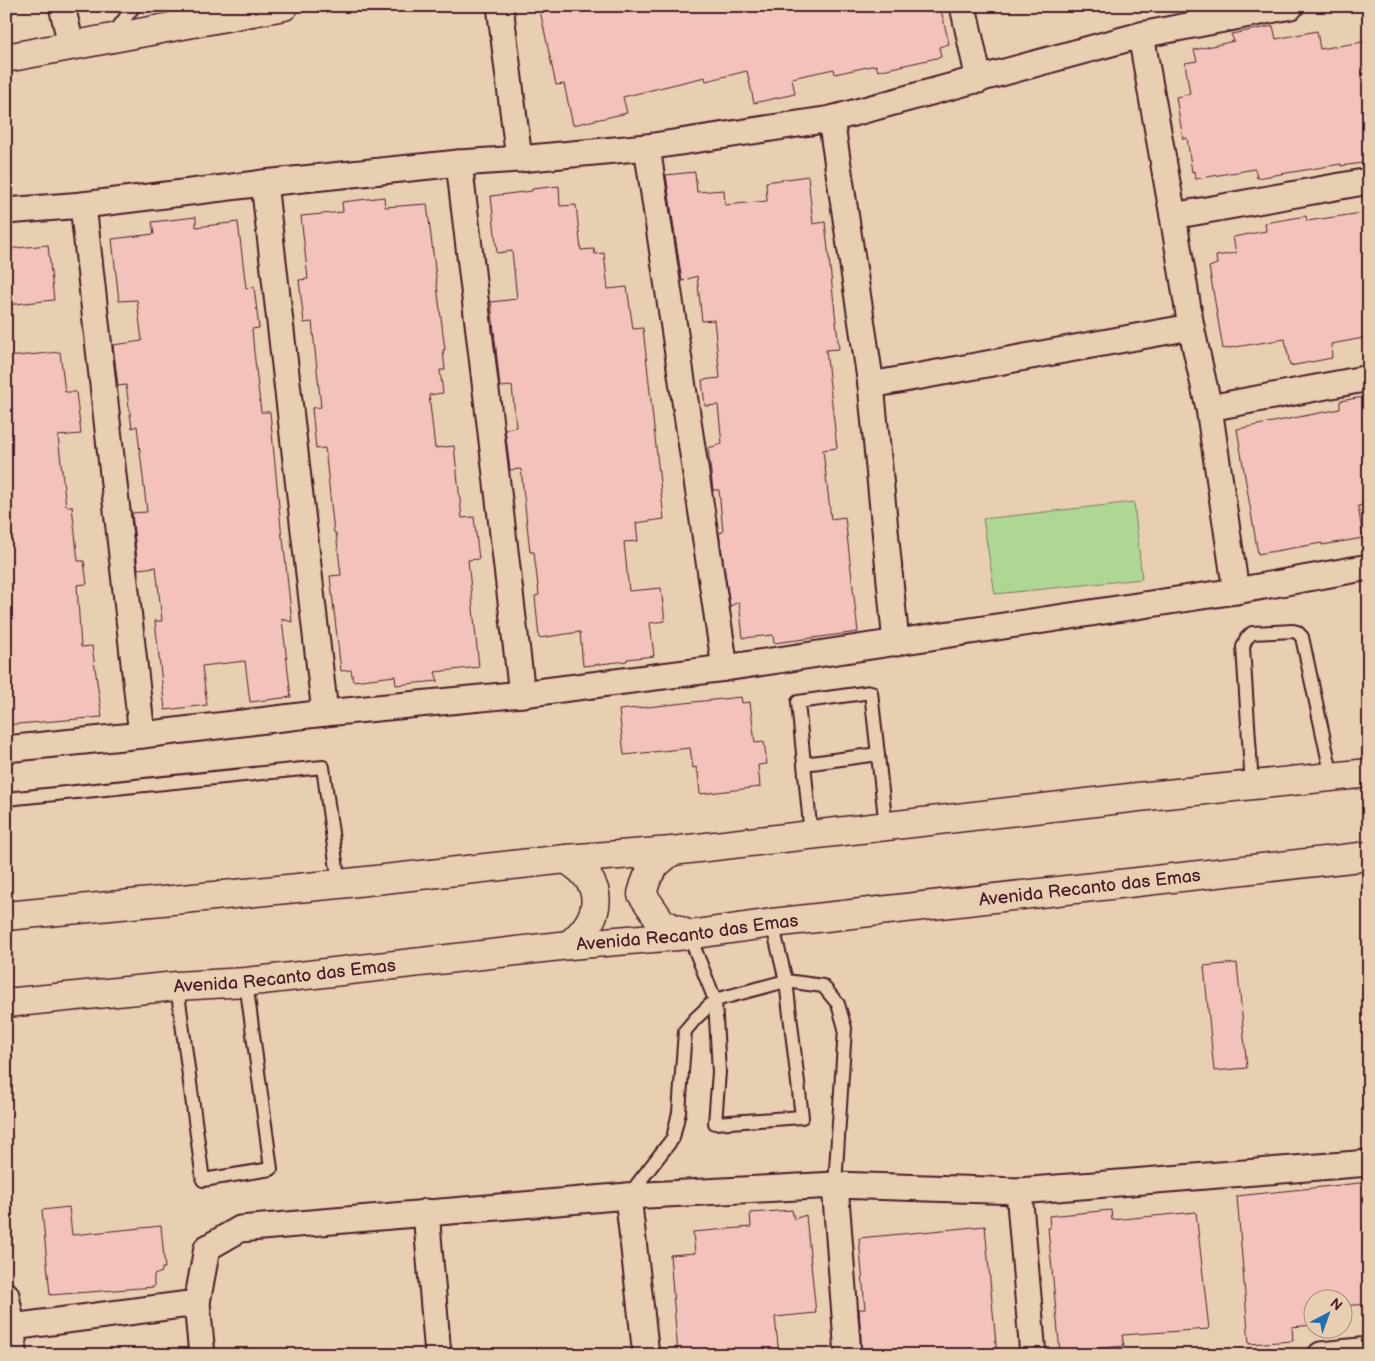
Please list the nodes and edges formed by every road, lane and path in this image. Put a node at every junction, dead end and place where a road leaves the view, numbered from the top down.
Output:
1 (62, 6) edge
2 (134, 6) edge
3 (284, 6) edge
4 (500, 6) edge
5 (963, 6) edge
6 (1291, 6) edge
7 (1141, 35) junction
8 (110, 38) junction
9 (71, 45) junction
10 (6, 58) edge
11 (979, 80) junction
12 (831, 119) junction
13 (647, 147) junction
14 (519, 159) junction
15 (459, 163) junction
16 (1369, 181) edge
17 (264, 183) junction
18 (82, 205) junction
19 (6, 211) edge
20 (1173, 216) junction
21 (1191, 327) junction
22 (1369, 378) edge
23 (871, 385) junction
24 (1209, 408) junction
25 (1369, 567) edge
26 (1236, 591) junction
27 (896, 643) junction
28 (725, 668) junction
29 (522, 694) junction
30 (325, 713) junction
31 (142, 735) junction
32 (6, 749) edge
33 (878, 754) junction
34 (804, 764) junction
35 (1369, 772) edge
36 (1332, 777) junction
37 (1252, 786) junction
38 (6, 799) edge
39 (886, 827) junction
40 (811, 836) junction
41 (672, 851) junction
42 (1369, 856) edge
43 (566, 859) junction
44 (339, 884) junction
45 (6, 916) edge
46 (772, 923) junction
47 (690, 935) junction
48 (569, 945) junction
49 (786, 981) junction
50 (246, 982) junction
51 (177, 986) junction
52 (715, 1000) junction
53 (6, 1004) edge
54 (1369, 1163) edge
55 (835, 1185) junction
56 (1019, 1191) junction
57 (628, 1196) junction
58 (426, 1212) junction
59 (6, 1296) edge
60 (197, 1303) junction
61 (12, 1327) junction
62 (1369, 1350) edge
63 (14, 1355) edge
64 (202, 1355) edge
65 (438, 1355) edge
66 (646, 1355) edge
67 (848, 1355) edge
68 (1033, 1355) edge
69 (1321, 1355) edge

1 - 9 street
2 - 8 lane
3 - 8 main road
4 - 14 street
5 - 11 street
6 - 7 street
7 - 11 street
7 - 20 street
8 - 9 main road
9 - 10 main road
11 - 12 street
12 - 13 street
12 - 23 street
13 - 14 street
13 - 28 street
14 - 15 street
15 - 17 street
15 - 29 street
16 - 20 street
17 - 18 street
17 - 30 street
18 - 19 street
18 - 31 street
20 - 21 street
21 - 23 street
21 - 24 street
22 - 24 street
23 - 27 street
24 - 26 street
25 - 26 street
26 - 27 street
27 - 28 street
28 - 29 street
29 - 30 street
30 - 31 street
31 - 32 street
33 - 34 lane
33 - 34 lane
33 - 39 lane
34 - 40 lane
35 - 36 main road
36 - 37 main road
36 - 37 lane
37 - 39 main road
38 - 44 lane
39 - 40 main road
40 - 41 main road
41 - 43 main road
41 - 47 main road
42 - 46 main road, Avenida Recanto das Emas
43 - 44 main road
43 - 48 main road
44 - 45 main road
46 - 47 main road, Avenida Recanto das Emas
46 - 49 lane
47 - 48 main road, Avenida Recanto das Emas
47 - 52 lane
48 - 50 main road, Avenida Recanto das Emas
49 - 52 lane
49 - 52 lane
49 - 55 lane
50 - 51 main road, Avenida Recanto das Emas
50 - 51 lane
51 - 53 main road, Avenida Recanto das Emas
52 - 57 lane
54 - 56 street
55 - 56 street
55 - 57 street
55 - 67 street
56 - 68 street
57 - 58 street
57 - 66 street
58 - 60 street
58 - 65 street
59 - 61 street
60 - 61 street
60 - 64 street
61 - 63 street
62 - 69 street

